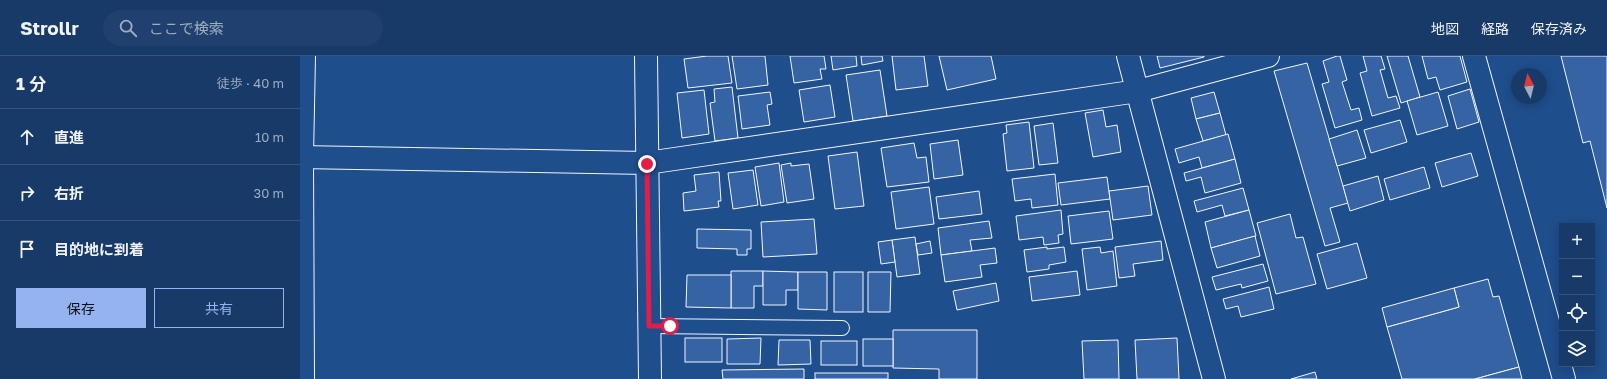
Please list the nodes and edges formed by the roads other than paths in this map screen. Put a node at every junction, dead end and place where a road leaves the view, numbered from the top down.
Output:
1 (304, 56) edge
2 (646, 56) edge
3 (1128, 56) edge
4 (1268, 56) edge
5 (1474, 56) edge
6 (1138, 91) junction
7 (301, 157) edge
8 (647, 164) junction
9 (649, 326) junction
10 (842, 328) dead end
11 (303, 379) edge
12 (650, 379) edge
13 (1214, 379) edge
14 (1564, 379) edge

1 - 7 street
2 - 8 street
3 - 6 street
4 - 6 street
5 - 14 street
6 - 8 street
6 - 13 street
7 - 8 street
7 - 11 street
8 - 9 street
9 - 10 lane
9 - 12 street

